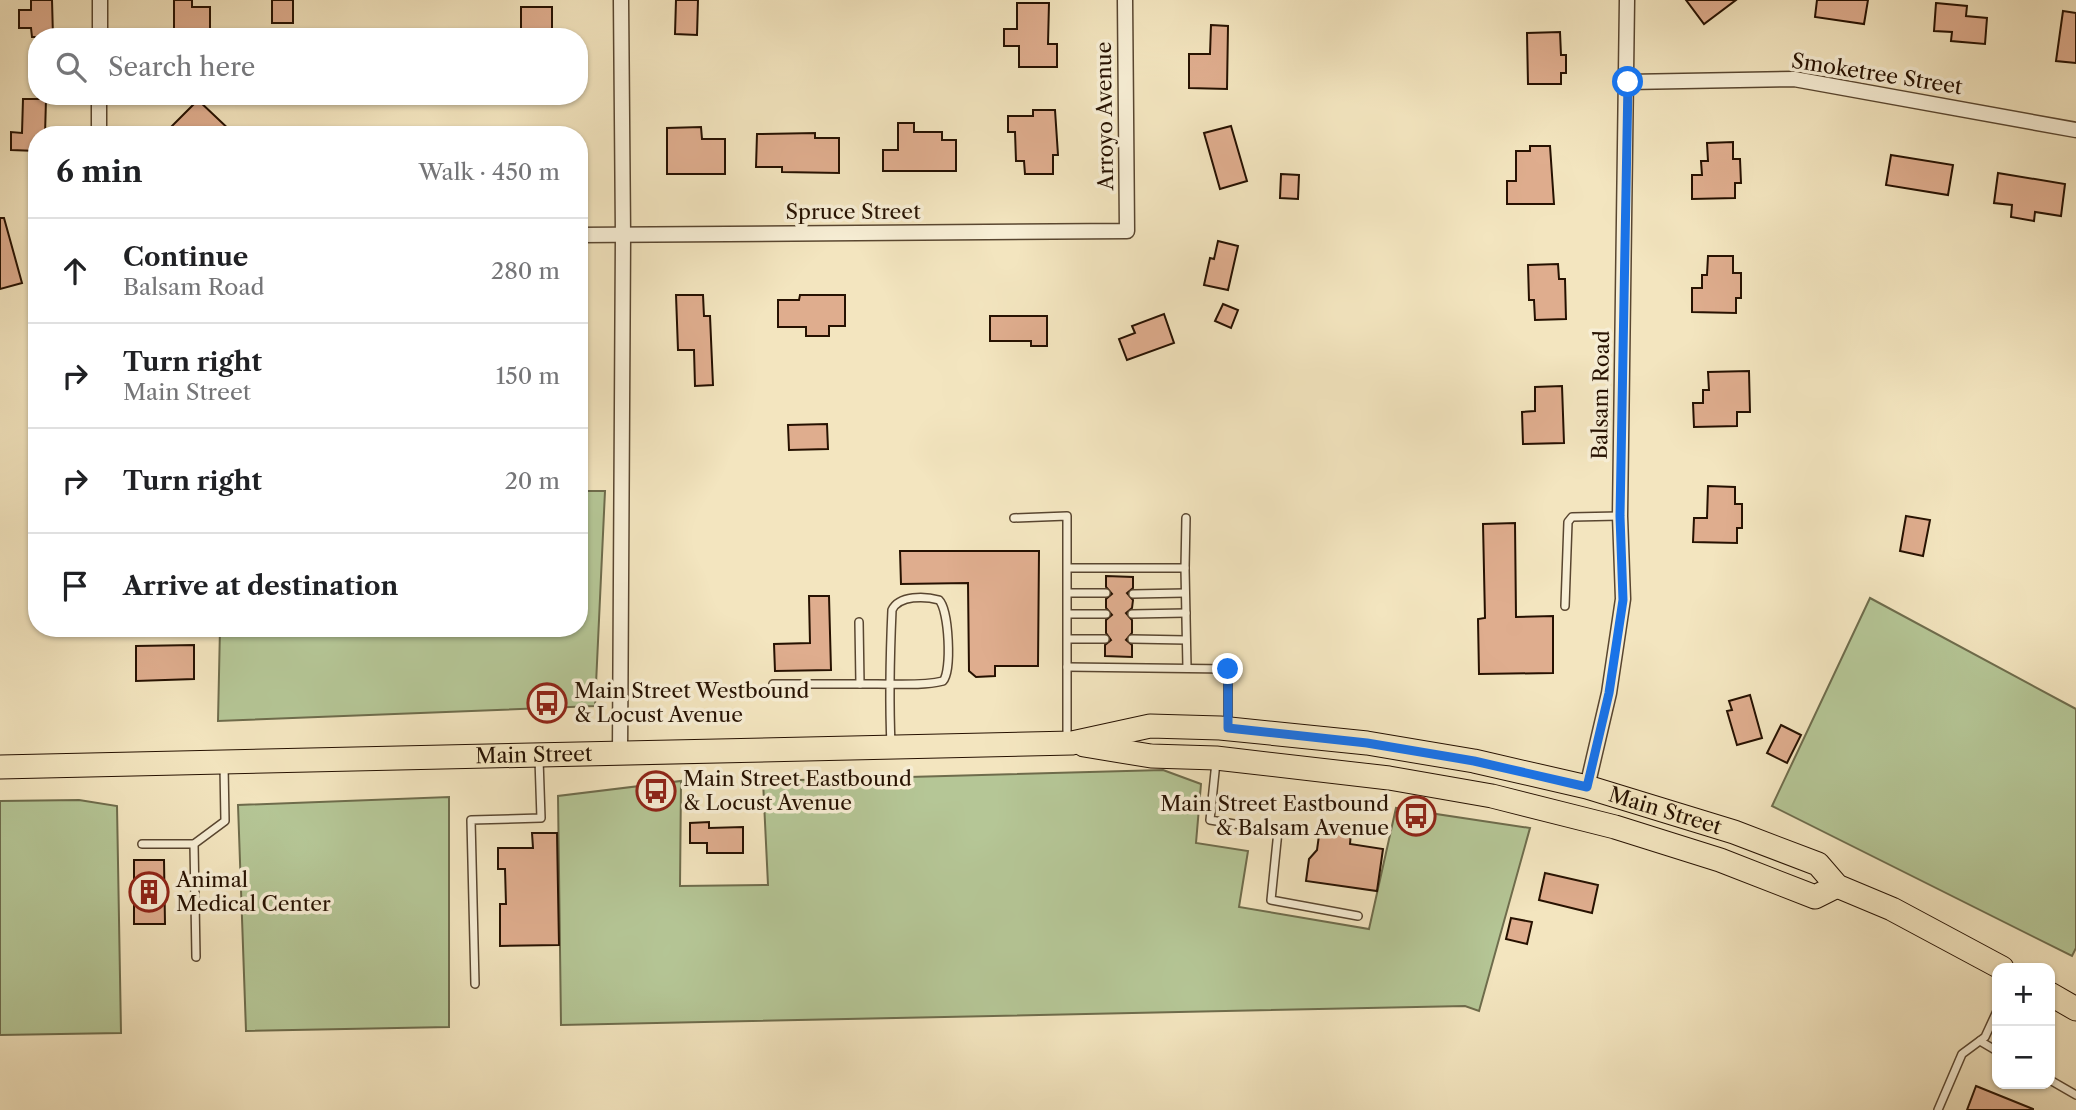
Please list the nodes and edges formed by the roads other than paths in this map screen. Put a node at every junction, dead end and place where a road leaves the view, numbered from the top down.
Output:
1 (100, 0) edge
2 (621, 0) edge
3 (1125, 0) edge
4 (1627, 0) edge
5 (100, 28) edge
6 (1628, 82) junction
7 (99, 105) edge
8 (99, 126) edge
9 (2076, 130) edge
10 (1127, 231) joint
11 (588, 235) edge
12 (623, 235) junction
13 (1620, 516) junction
14 (1014, 518) dead end
15 (1186, 518) dead end
16 (1068, 568) junction
17 (1185, 568) junction
18 (1068, 593) junction
19 (1106, 593) dead end
20 (1185, 593) junction
21 (1133, 594) dead end
22 (1565, 606) dead end
23 (1186, 613) junction
24 (1068, 614) junction
25 (1106, 614) dead end
26 (1132, 614) dead end
27 (859, 622) dead end
28 (1068, 639) junction
29 (1105, 639) dead end
30 (1132, 639) dead end
31 (1186, 640) junction
32 (1067, 667) junction
33 (1186, 668) junction
34 (773, 684) dead end
35 (860, 684) junction
36 (890, 684) junction
37 (1228, 728) junction
38 (1067, 743) junction
39 (891, 746) junction
40 (620, 752) junction
41 (538, 754) junction
42 (1216, 758) junction
43 (224, 762) junction
44 (0, 767) edge
45 (1389, 778) junction
46 (1587, 787) junction
47 (194, 844) junction
48 (142, 845) dead end
49 (1837, 886) junction
50 (1359, 916) dead end
51 (196, 957) dead end
52 (1993, 963) edge
53 (475, 984) dead end
54 (2055, 998) edge
55 (2076, 1009) edge
56 (1992, 1022) edge
57 (1980, 1041) junction
58 (1992, 1048) edge
59 (2055, 1083) edge
60 (2076, 1095) edge
61 (1938, 1110) edge

1 - 5 street
2 - 12 street
3 - 10 street, Arroyo Avenue
4 - 6 street, Balsam Road
6 - 9 street, Smoketree Street
6 - 13 street, Balsam Road
7 - 8 street
10 - 12 street, Spruce Street
11 - 12 street, Spruce Street
12 - 40 street
13 - 22 lane
13 - 46 street, Balsam Road
14 - 16 lane
15 - 17 lane
16 - 17 lane
16 - 18 lane
17 - 20 lane
18 - 19 lane
18 - 24 lane
20 - 21 lane
20 - 23 lane
23 - 26 lane
23 - 31 lane
24 - 25 lane
24 - 28 lane
27 - 35 lane
28 - 29 lane
28 - 32 lane
30 - 31 lane
31 - 33 lane
32 - 33 lane
32 - 38 lane
33 - 37 lane
34 - 35 lane
35 - 36 lane
36 - 36 lane
36 - 39 lane
37 - 38 main road, Main Street
37 - 46 main road, Main Street
38 - 39 main road, Main Street
38 - 42 main road, Main Street
39 - 40 main road, Main Street
40 - 41 main road, Main Street
41 - 43 main road, Main Street
41 - 53 lane
42 - 45 main road, Main Street
42 - 50 lane
43 - 44 main road, Main Street
43 - 47 lane
45 - 46 main road
45 - 49 main road, Main Street
46 - 49 main road, Main Street
47 - 48 lane
47 - 51 lane
49 - 52 main road, Main Street
54 - 55 main road
56 - 57 lane
57 - 58 lane
57 - 61 lane
59 - 60 lane

